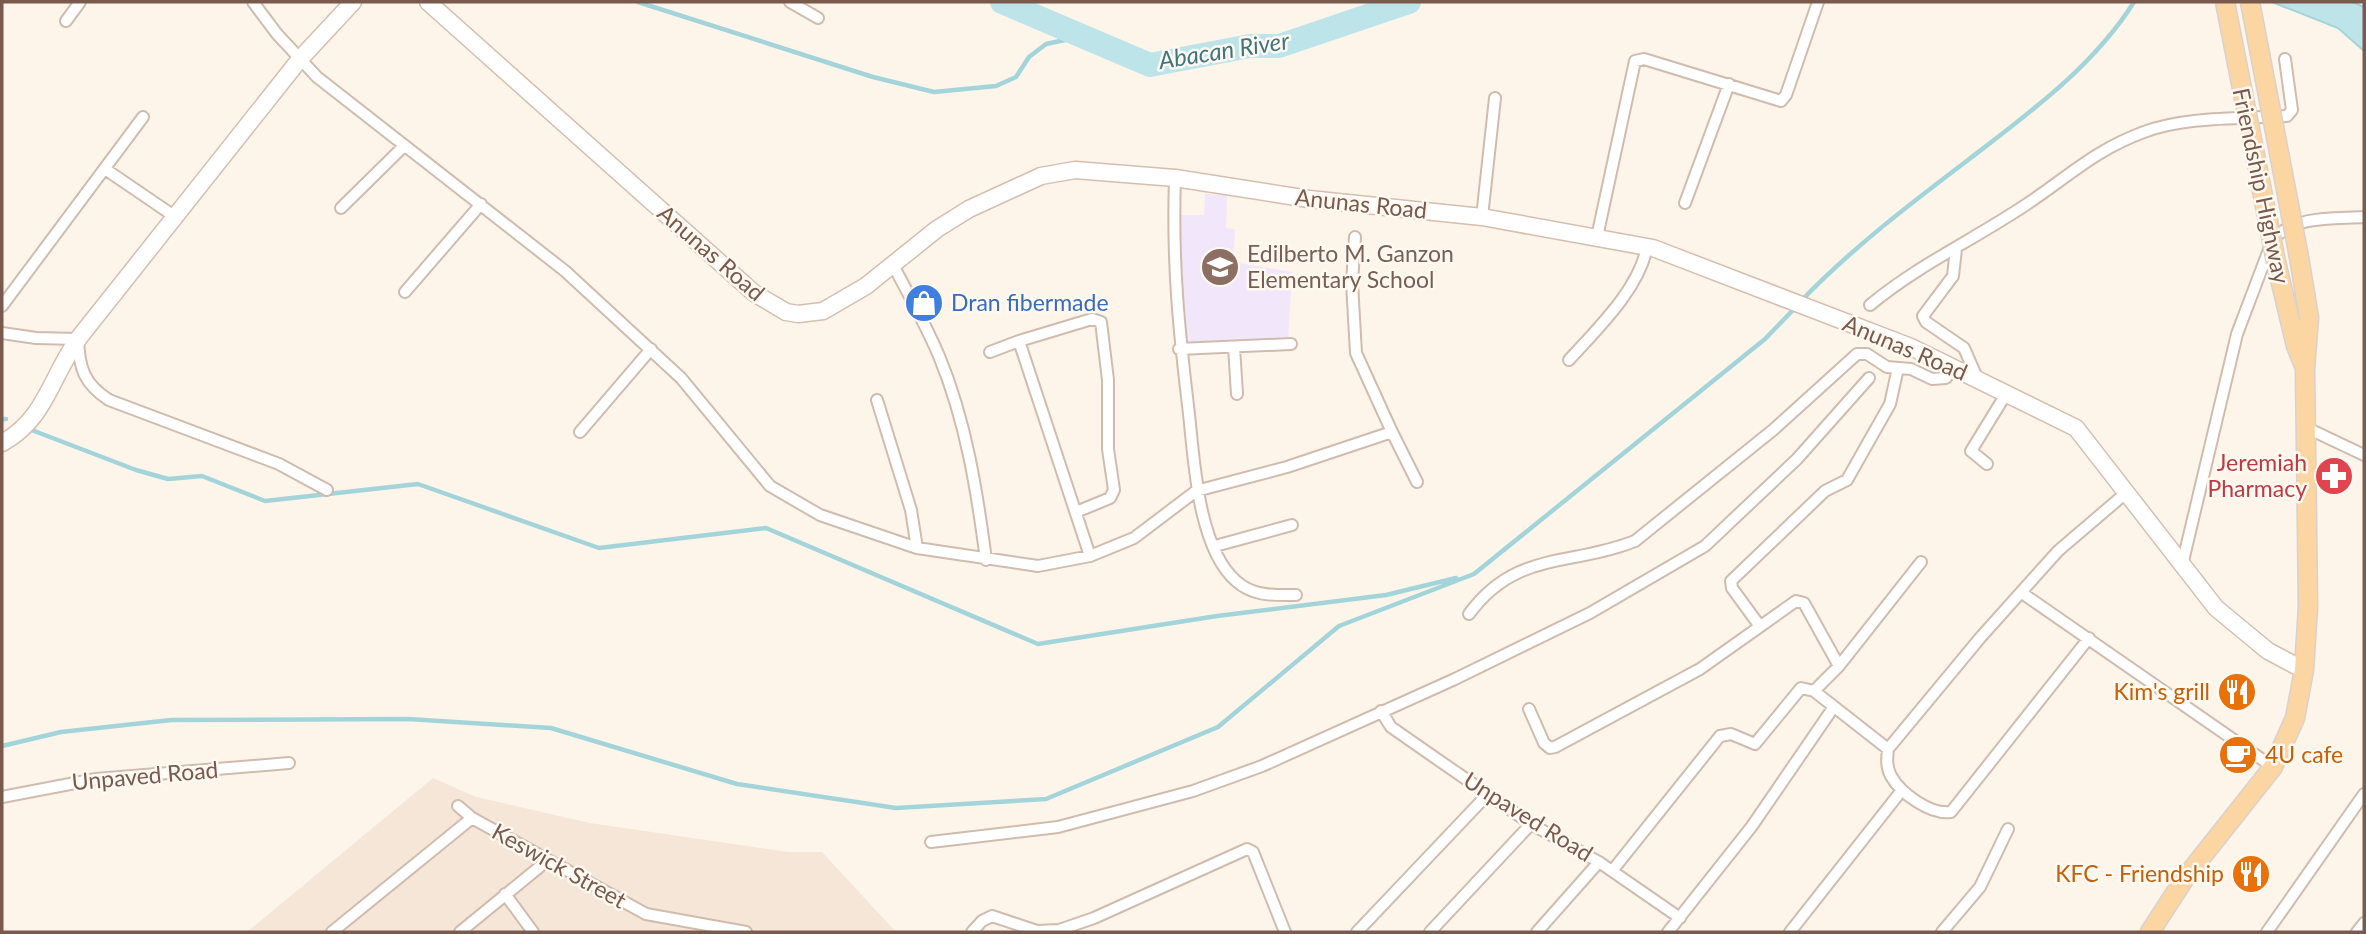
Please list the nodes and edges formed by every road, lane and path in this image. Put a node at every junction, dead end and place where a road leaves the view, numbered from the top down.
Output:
1 (80, 2) edge
2 (253, 2) edge
3 (353, 2) edge
4 (428, 2) edge
5 (790, 2) edge
6 (1818, 2) edge
7 (2225, 2) edge
8 (2250, 2) edge
9 (818, 18) dead end
10 (66, 21) dead end
11 (300, 59) junction
12 (2285, 59) dead end
13 (1729, 84) junction
14 (1495, 97) dead end
15 (143, 117) dead end
16 (404, 146) junction
17 (105, 169) junction
18 (1175, 178) junction
19 (1685, 203) dead end
20 (481, 204) junction
21 (341, 208) dead end
22 (174, 216) junction
23 (1482, 217) junction
24 (2364, 217) edge
25 (1355, 237) dead end
26 (1597, 237) junction
27 (1650, 247) junction
28 (1956, 249) junction
29 (893, 265) junction
30 (405, 292) dead end
31 (1870, 305) dead end
32 (2, 306) edge
33 (2, 333) edge
34 (78, 339) junction
35 (1019, 341) junction
36 (1291, 344) dead end
37 (1234, 347) junction
38 (651, 349) junction
39 (1179, 349) junction
40 (990, 352) dead end
41 (1569, 360) dead end
42 (1898, 368) junction
43 (1954, 368) junction
44 (2305, 368) junction
45 (1869, 378) dead end
46 (1978, 380) junction
47 (1237, 394) dead end
48 (2006, 394) junction
49 (877, 400) dead end
50 (2307, 428) junction
51 (580, 432) dead end
52 (1392, 432) junction
53 (2, 443) edge
54 (2364, 455) edge
55 (1987, 464) dead end
56 (1417, 482) dead end
57 (327, 490) dead end
58 (1196, 491) junction
59 (2127, 492) junction
60 (1076, 512) junction
61 (1292, 525) dead end
62 (1215, 546) junction
63 (918, 548) junction
64 (1090, 556) junction
65 (986, 560) junction
66 (2183, 561) junction
67 (1921, 562) dead end
68 (2022, 593) junction
69 (1296, 595) dead end
70 (1469, 614) dead end
71 (1759, 625) junction
72 (2089, 638) junction
73 (1839, 666) junction
74 (2304, 670) junction
75 (1814, 691) junction
76 (1833, 708) junction
77 (1529, 709) dead end
78 (1381, 711) junction
79 (1888, 749) junction
80 (289, 763) dead end
81 (2273, 767) junction
82 (1902, 790) junction
83 (1488, 794) junction
84 (2364, 794) edge
85 (2, 797) edge
86 (458, 806) dead end
87 (472, 818) junction
88 (1531, 824) junction
89 (2008, 829) dead end
90 (931, 842) dead end
91 (548, 860) junction
92 (1599, 862) junction
93 (1612, 871) junction
94 (505, 894) junction
95 (1680, 918) junction
96 (2364, 923) edge
97 (332, 932) edge
98 (460, 932) edge
99 (533, 932) edge
100 (747, 932) edge
101 (972, 932) edge
102 (1285, 932) edge
103 (1357, 932) edge
104 (1430, 932) edge
105 (1537, 932) edge
106 (1668, 932) edge
107 (1790, 932) edge
108 (1942, 932) edge
109 (2150, 932) edge
110 (2266, 932) edge
111 (2357, 932) edge

1 - 10 street
2 - 11 street
3 - 11 street
4 - 29 street, Anunas Road
5 - 9 street
6 - 13 street
7 - 44 main road, Friendship Highway, bridge
8 - 44 main road, Friendship Highway, bridge
11 - 16 street
11 - 22 street
12 - 28 street
13 - 19 street
13 - 26 street
14 - 23 street
15 - 17 street
16 - 20 street
16 - 21 street
17 - 22 street
17 - 32 street
18 - 23 street, Anunas Road
18 - 29 street, Anunas Road
18 - 39 street
20 - 30 street
20 - 38 street
22 - 34 street
23 - 26 street, Anunas Road
24 - 66 street
25 - 52 street
26 - 27 street, Anunas Road
27 - 41 street
27 - 43 street, Anunas Road
28 - 31 street
28 - 46 street
29 - 65 street
33 - 34 street
34 - 53 street
34 - 57 street
35 - 40 street
35 - 60 street
35 - 60 street
36 - 37 street
37 - 39 street
37 - 47 street
38 - 51 street
38 - 63 street
39 - 58 street
42 - 43 street
42 - 70 street
42 - 71 street
43 - 46 street, Anunas Road
44 - 50 main road, Friendship Highway
45 - 78 street
46 - 48 street, Anunas Road
48 - 55 street
48 - 59 street, Anunas Road
49 - 63 street
50 - 54 street
50 - 74 main road, Friendship Highway
52 - 56 street
52 - 58 street
58 - 62 street
58 - 64 street
59 - 66 street, Anunas Road
59 - 68 street
60 - 64 street
61 - 62 street
62 - 69 street
63 - 65 street
64 - 65 street
66 - 74 street, Anunas Road
67 - 73 street
68 - 72 street
68 - 79 street
71 - 73 street
71 - 77 street
72 - 81 street
72 - 82 street
73 - 75 street
74 - 81 main road, Friendship Highway
75 - 76 street
75 - 93 street
76 - 79 street
76 - 95 street
78 - 83 street, Unpaved Road
78 - 90 street
79 - 82 street
80 - 85 street, Unpaved Road
81 - 109 main road, Friendship Highway
82 - 107 street
83 - 88 street, Unpaved Road
83 - 103 street
84 - 110 street
86 - 87 street, Keswick Street
87 - 91 street, Keswick Street
87 - 97 street
88 - 92 street, Unpaved Road
88 - 104 street
89 - 108 street
91 - 94 street
91 - 100 street, Keswick Street
92 - 93 street, Unpaved Road
92 - 105 street
93 - 95 street, Unpaved Road
94 - 98 street
94 - 99 street
95 - 106 street
96 - 111 street
101 - 102 street

